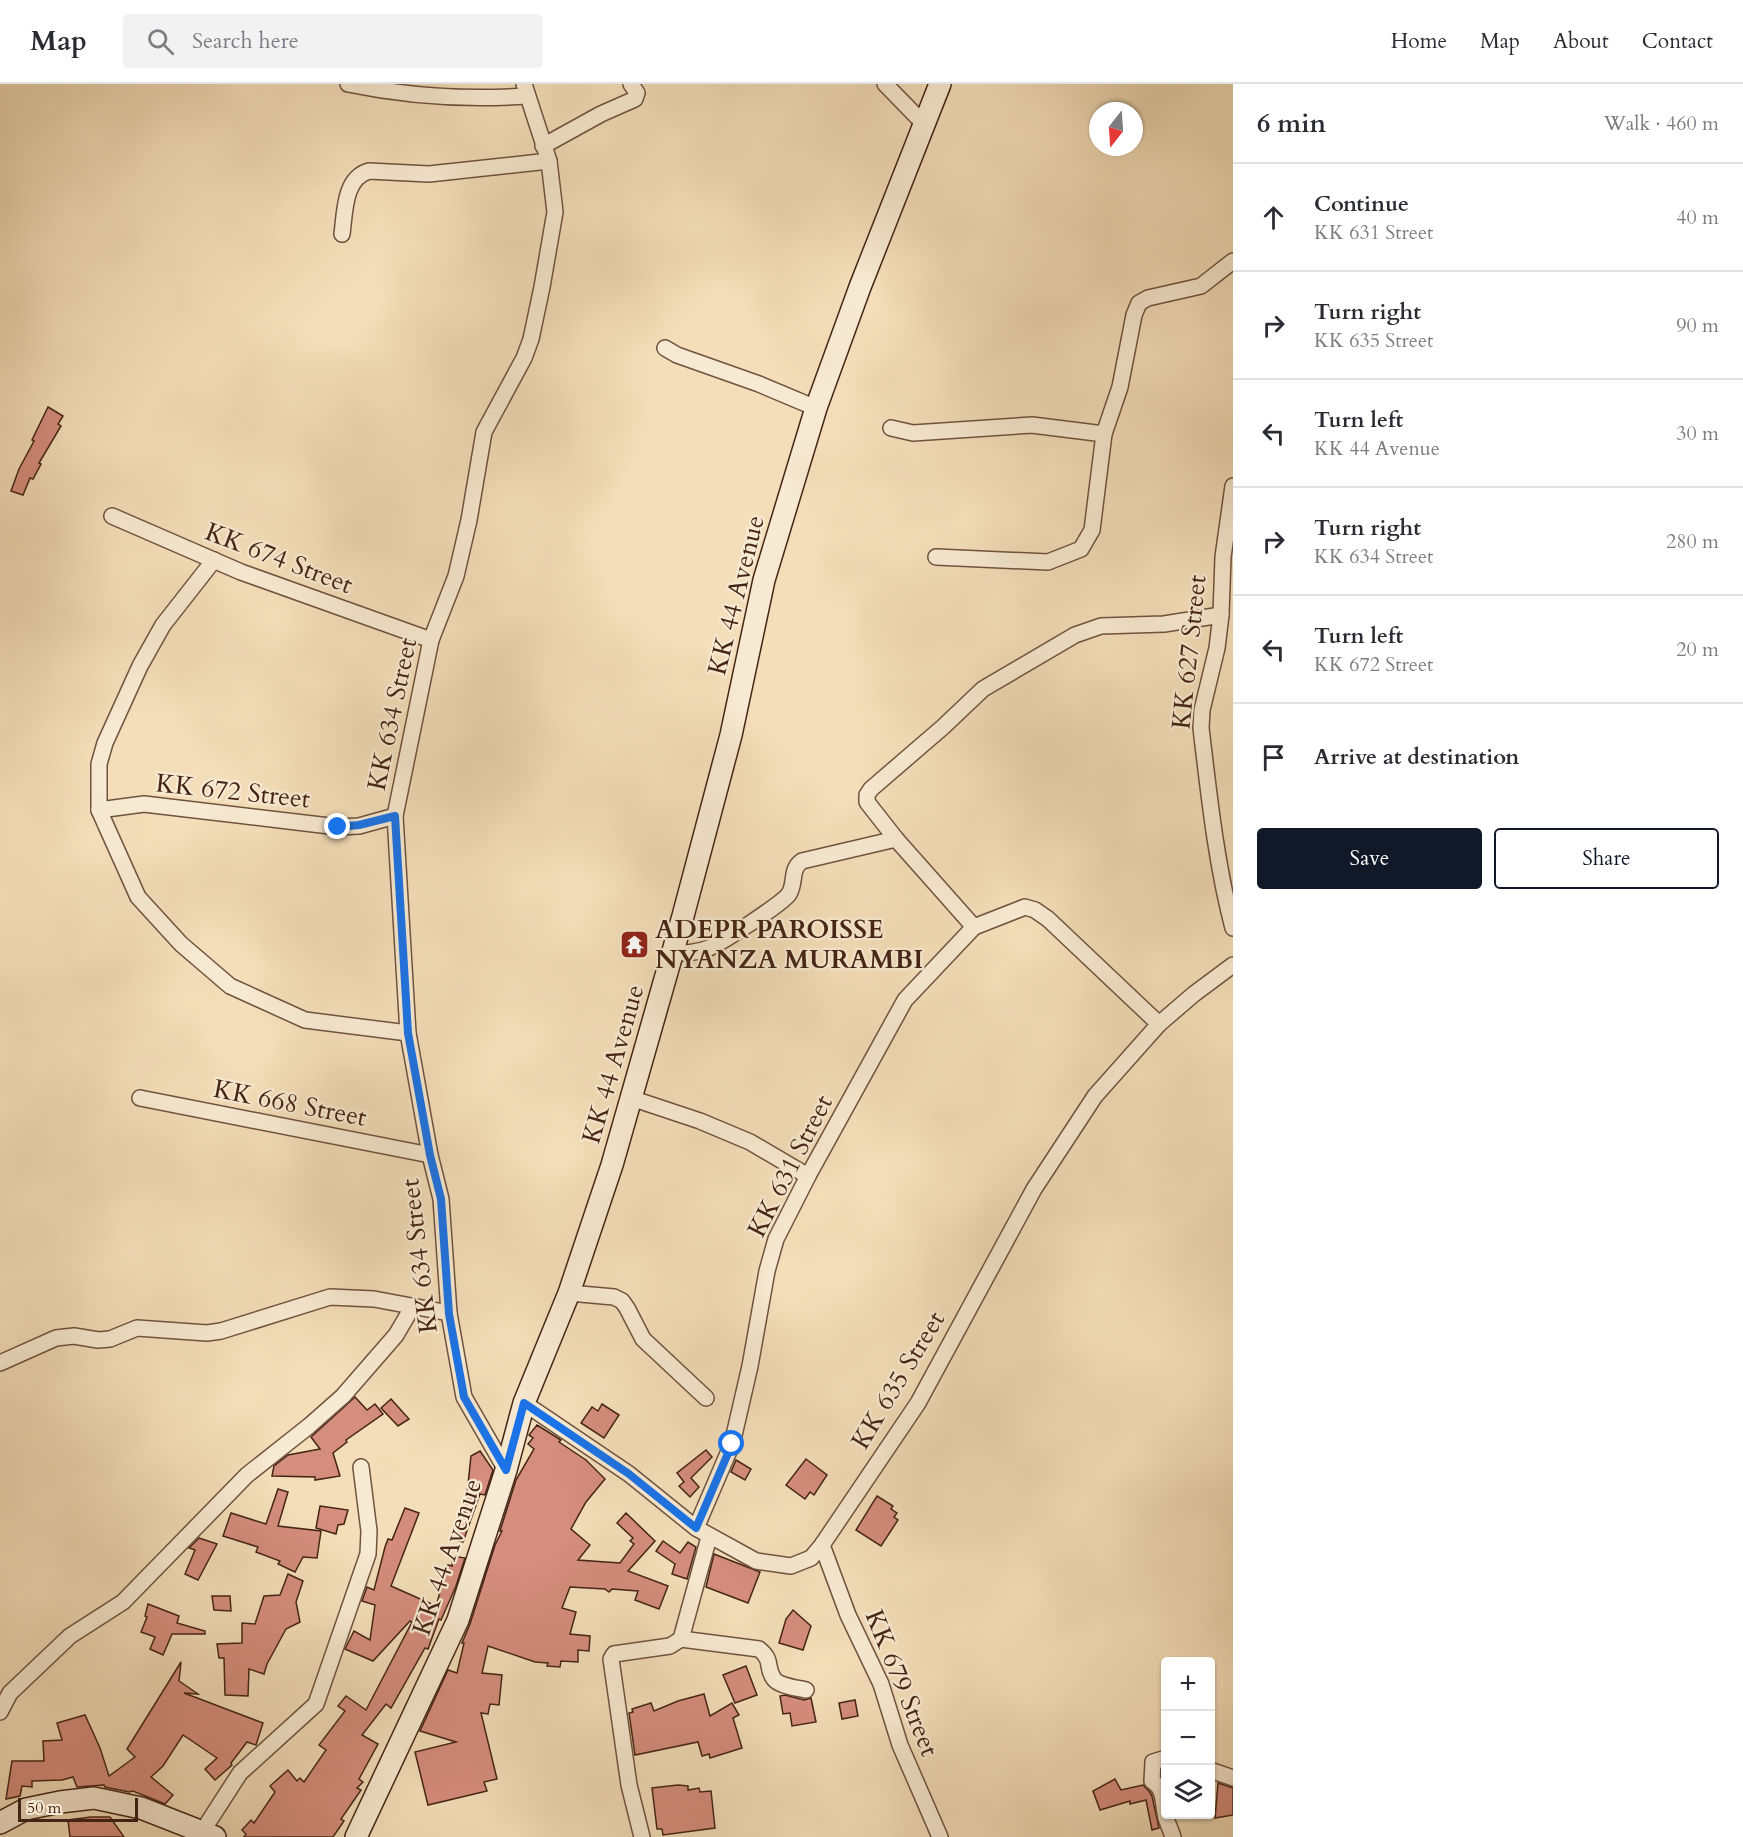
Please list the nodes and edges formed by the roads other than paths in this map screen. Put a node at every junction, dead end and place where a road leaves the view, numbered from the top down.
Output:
1 (348, 84) edge
2 (631, 84) edge
3 (885, 84) edge
4 (940, 84) edge
5 (525, 90) edge
6 (924, 124) junction
7 (543, 146) junction
8 (549, 161) junction
9 (342, 234) dead end
10 (1233, 261) edge
11 (665, 348) dead end
12 (816, 408) junction
13 (891, 428) dead end
14 (1104, 434) junction
15 (1233, 486) edge
16 (112, 516) dead end
17 (936, 557) dead end
18 (214, 560) junction
19 (1221, 615) junction
20 (431, 640) junction
21 (99, 810) junction
22 (395, 816) junction
23 (896, 839) junction
24 (975, 927) junction
25 (1233, 928) edge
26 (672, 953) junction
27 (1233, 966) edge
28 (1159, 1024) junction
29 (408, 1033) junction
30 (140, 1098) dead end
31 (631, 1098) junction
32 (430, 1155) junction
33 (808, 1176) junction
34 (569, 1293) junction
35 (413, 1306) junction
36 (449, 1314) junction
37 (0, 1363) edge
38 (706, 1398) dead end
39 (524, 1403) junction
40 (361, 1467) dead end
41 (506, 1470) junction
42 (703, 1533) junction
43 (822, 1545) junction
44 (681, 1639) junction
45 (806, 1690) dead end
46 (0, 1712) edge
47 (1161, 1760) edge
48 (1215, 1772) edge
49 (1233, 1778) edge
50 (0, 1823) edge
51 (208, 1834) edge
52 (356, 1837) edge
53 (642, 1837) edge
54 (940, 1837) edge
55 (1173, 1837) edge

1 - 5 street
2 - 7 street
3 - 6 street
4 - 6 main road, KK 44 Avenue
5 - 7 street, KK 634 Street
6 - 12 main road, KK 44 Avenue
7 - 8 street, KK 634 Street
8 - 9 street
8 - 20 street, KK 634 Street
10 - 14 street
11 - 12 street
12 - 26 main road, KK 44 Avenue
13 - 14 street
14 - 17 street
15 - 19 street, KK 627 Street
16 - 18 street, KK 674 Street
18 - 20 street, KK 674 Street
18 - 21 street
19 - 23 street
19 - 25 street, KK 627 Street
20 - 22 street, KK 634 Street
21 - 22 street, KK 672 Street
21 - 29 street
22 - 29 street, KK 634 Street
23 - 24 street
23 - 26 street
24 - 28 street, KK 631 Street
24 - 33 street, KK 631 Street
26 - 31 main road, KK 44 Avenue
27 - 28 street, KK 635 Street
28 - 43 street, KK 635 Street
29 - 32 street, KK 634 Street
30 - 32 street, KK 668 Street
31 - 33 street
31 - 34 main road, KK 44 Avenue
32 - 36 street, KK 634 Street
33 - 42 street, KK 631 Street
34 - 38 street
34 - 39 main road, KK 44 Avenue
35 - 36 street
35 - 37 street
35 - 46 street
36 - 41 street, KK 634 Street
39 - 41 main road, KK 44 Avenue
39 - 42 street, KK 635 Street
40 - 51 street
41 - 52 main road, KK 44 Avenue
42 - 43 street, KK 635 Street
42 - 44 street, KK 631 Street
43 - 54 street, KK 679 Street
44 - 45 street
44 - 53 street
47 - 55 street
48 - 49 street
50 - 51 main road

